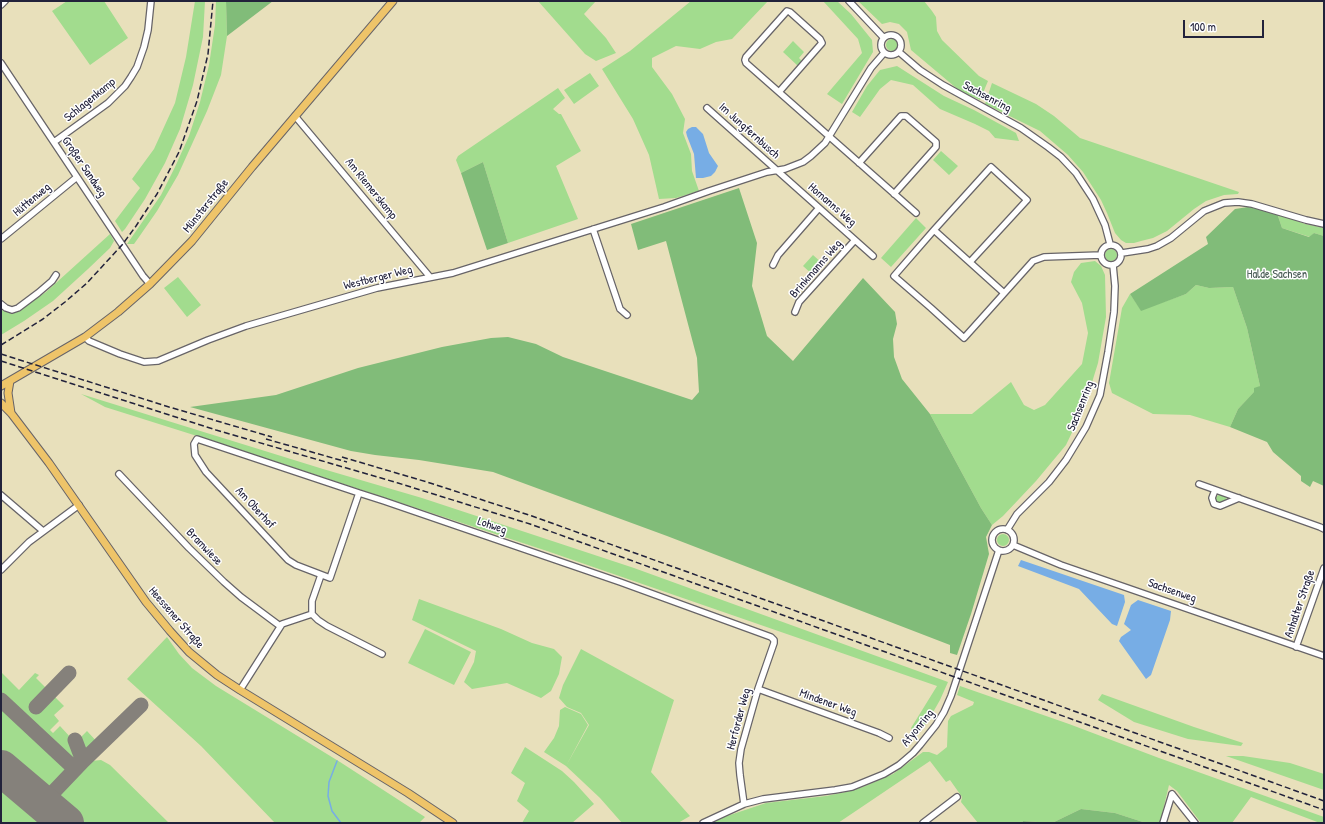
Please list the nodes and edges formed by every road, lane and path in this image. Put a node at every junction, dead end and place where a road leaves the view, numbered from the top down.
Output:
1 (5, 1) edge
2 (151, 1) edge
3 (393, 1) edge
4 (848, 1) edge
5 (1, 4) edge
6 (884, 38) junction
7 (899, 52) junction
8 (884, 53) junction
9 (1, 63) edge
10 (779, 92) junction
11 (707, 108) dead end
12 (295, 116) junction
13 (829, 136) junction
14 (54, 142) junction
15 (859, 163) junction
16 (776, 171) junction
17 (77, 177) junction
18 (894, 194) junction
19 (819, 208) junction
20 (916, 213) dead end
21 (1324, 224) edge
22 (593, 229) junction
23 (934, 230) junction
24 (1, 239) edge
25 (855, 240) junction
26 (1110, 244) junction
27 (1122, 253) junction
28 (1101, 255) junction
29 (873, 256) dead end
30 (970, 262) junction
31 (773, 265) dead end
32 (1113, 265) junction
33 (56, 275) dead end
34 (430, 277) junction
35 (150, 284) junction
36 (1004, 293) junction
37 (1, 304) edge
38 (795, 312) dead end
39 (627, 315) dead end
40 (85, 337) junction
41 (10, 381) junction
42 (1, 386) edge
43 (1, 404) edge
44 (11, 413) junction
45 (197, 439) joint
46 (119, 474) dead end
47 (1199, 484) dead end
48 (1215, 490) junction
49 (359, 493) junction
50 (1, 495) edge
51 (1239, 498) junction
52 (78, 505) junction
53 (1324, 529) edge
54 (1007, 530) junction
55 (43, 531) junction
56 (1013, 545) junction
57 (1000, 550) junction
58 (1324, 568) edge
59 (1, 570) edge
60 (321, 575) junction
61 (312, 614) junction
62 (280, 626) junction
63 (774, 643) joint
64 (1296, 646) junction
65 (382, 654) dead end
66 (1324, 656) edge
67 (758, 689) junction
68 (240, 690) junction
69 (889, 738) dead end
70 (957, 797) dead end
71 (744, 804) junction
72 (453, 823) edge
73 (703, 823) edge
74 (924, 823) edge
75 (1163, 823) edge
76 (1195, 823) edge

1 - 5 street
2 - 14 street, Schlagenkamp
3 - 12 main road, Münsterstraße
4 - 6 street
6 - 7 street
6 - 8 street
7 - 8 street
7 - 26 street, Sachsenring
8 - 13 street, Westberger Weg
9 - 14 street, Großer Sandweg
10 - 10 street
10 - 13 street
11 - 16 street, Im Jungfernbusch
12 - 34 street, Am Riemerskamp
12 - 35 main road, Münsterstraße
13 - 15 street
13 - 16 street, Westberger Weg
14 - 17 street, Großer Sandweg
15 - 18 street
15 - 18 street
16 - 19 street, Homanns Weg
16 - 22 street, Westberger Weg
17 - 24 street, Hüttenweg
17 - 35 street, Großer Sandweg
18 - 20 street
19 - 25 street, Homanns Weg
19 - 31 street
21 - 27 street
22 - 34 street, Westberger Weg
22 - 39 street
23 - 30 street
23 - 30 street
23 - 36 street
25 - 29 street, Homanns Weg
25 - 38 street, Brinkmanns Weg
26 - 27 street
26 - 28 street
27 - 32 street
28 - 32 street
28 - 36 street
30 - 36 street
32 - 54 street, Sachsenring
33 - 37 street
34 - 40 street, Westberger Weg
35 - 40 main road, Münsterstraße
40 - 41 main road, Münsterstraße
41 - 42 main road, Münsterstraße
41 - 44 main road
43 - 44 main road, Heessener Straße
44 - 52 main road, Heessener Straße
45 - 49 street, Lohweg
45 - 60 street, Am Oberhof
46 - 62 street, Bramwiese
47 - 48 street
48 - 51 street
48 - 51 street
49 - 60 street
49 - 63 street, Lohweg
50 - 55 street
51 - 53 street
52 - 55 street
52 - 68 main road, Heessener Straße
54 - 56 street
54 - 57 street, Sachsenring
55 - 59 street
56 - 57 street
56 - 64 street, Sachsenweg
57 - 71 street, Afyonring
58 - 64 street, Anhalter Straße
60 - 61 street
61 - 62 street
61 - 65 street
62 - 68 street
63 - 67 street, Herforder Weg
64 - 66 street, Sachsenweg
67 - 69 street, Mindener Weg
67 - 71 street, Herforder Weg
68 - 72 main road, Heessener Straße
70 - 74 street
71 - 73 street, Afyonring
75 - 76 street

